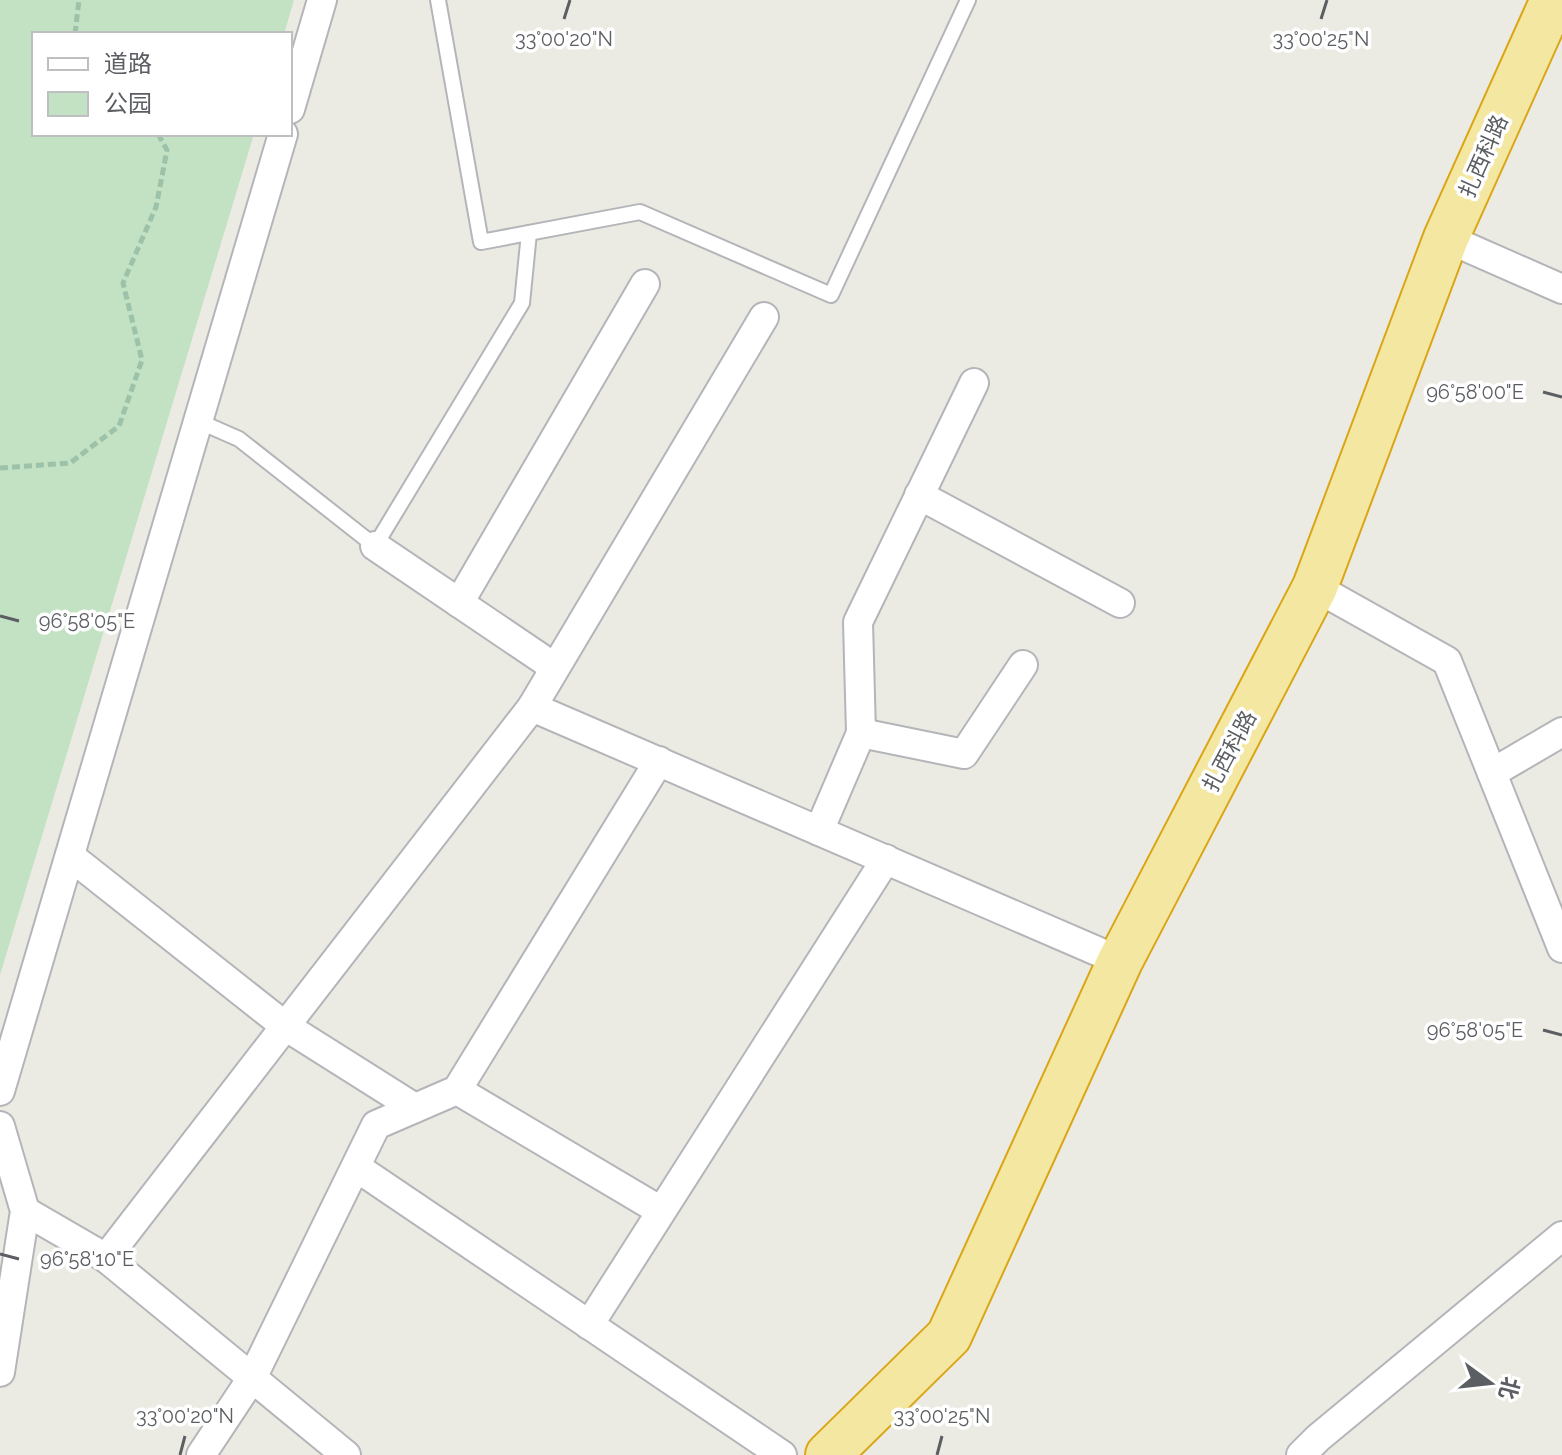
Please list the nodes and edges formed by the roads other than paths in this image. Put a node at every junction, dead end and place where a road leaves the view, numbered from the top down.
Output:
1 (322, 0) edge
2 (438, 0) edge
3 (968, 0) edge
4 (1553, 0) edge
5 (292, 102) edge
6 (282, 136) edge
7 (529, 233) junction
8 (1446, 238) junction
9 (645, 284) dead end
10 (1562, 289) edge
11 (764, 317) dead end
12 (974, 383) dead end
13 (198, 421) junction
14 (919, 495) junction
15 (375, 546) junction
16 (1315, 587) junction
17 (459, 603) junction
18 (1120, 603) dead end
19 (1023, 665) dead end
20 (554, 667) junction
21 (532, 707) junction
22 (1562, 732) edge
23 (861, 733) junction
24 (659, 761) junction
25 (1492, 773) junction
26 (819, 831) junction
27 (70, 856) junction
28 (886, 859) junction
29 (1562, 948) edge
30 (1120, 961) junction
31 (285, 1026) junction
32 (457, 1090) junction
33 (0, 1091) edge
34 (415, 1108) junction
35 (0, 1126) edge
36 (356, 1167) junction
37 (25, 1211) junction
38 (661, 1211) junction
39 (1562, 1236) edge
40 (106, 1258) junction
41 (589, 1325) junction
42 (0, 1372) edge
43 (252, 1378) junction
44 (1319, 1449) edge
45 (832, 1454) edge
46 (201, 1455) edge
47 (346, 1455) edge
48 (782, 1455) edge

1 - 5 street
2 - 7 lane
3 - 7 lane
4 - 8 highway, 扎西科路
6 - 13 street
7 - 15 lane
8 - 10 street
8 - 16 highway, 扎西科路
9 - 17 street
11 - 20 street
12 - 14 street
13 - 15 lane
13 - 27 street
14 - 18 street
14 - 23 street
15 - 17 street
16 - 25 street
16 - 30 highway, 扎西科路
17 - 20 street
19 - 23 street
20 - 21 street
21 - 24 street
21 - 31 street
22 - 25 street
23 - 26 street
24 - 26 street
24 - 32 street
25 - 29 street
26 - 28 street
27 - 31 street
27 - 33 street
28 - 30 street
28 - 38 street
30 - 45 highway, 扎西科路
31 - 34 street
31 - 40 street
32 - 34 street
32 - 38 street
34 - 36 street
35 - 37 street
36 - 41 street
36 - 43 street
37 - 40 street
37 - 42 street
38 - 41 street
39 - 44 street
40 - 43 street
41 - 48 street
43 - 46 street
43 - 47 street

